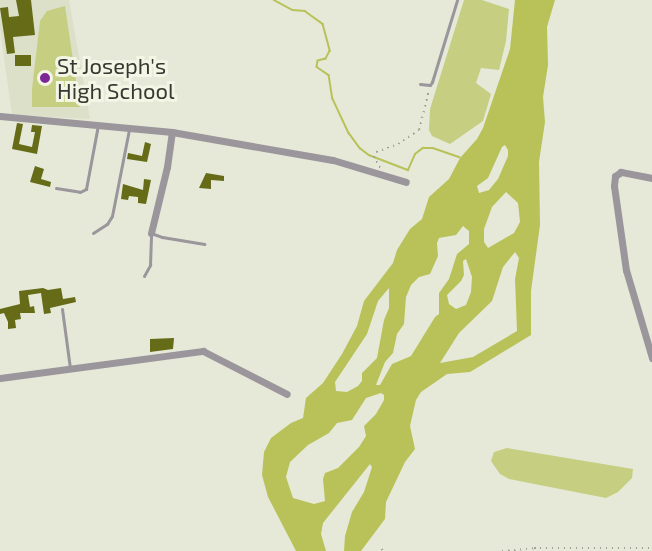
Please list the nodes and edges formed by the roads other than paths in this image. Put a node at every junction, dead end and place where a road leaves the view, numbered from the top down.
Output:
1 (457, 0) edge
2 (420, 84) dead end
3 (0, 116) edge
4 (98, 124) junction
5 (129, 127) junction
6 (172, 132) junction
7 (652, 178) edge
8 (405, 182) dead end
9 (56, 188) dead end
10 (151, 232) junction
11 (93, 233) dead end
12 (204, 244) dead end
13 (144, 276) dead end
14 (62, 309) dead end
15 (652, 358) edge
16 (70, 370) junction
17 (0, 378) edge
18 (287, 394) dead end

1 - 2 lane
3 - 4 street
4 - 5 street
4 - 9 lane
5 - 6 street
5 - 11 lane
6 - 8 street
6 - 10 street
7 - 15 street
10 - 12 lane
10 - 13 lane
14 - 16 lane
16 - 17 street
16 - 18 street

